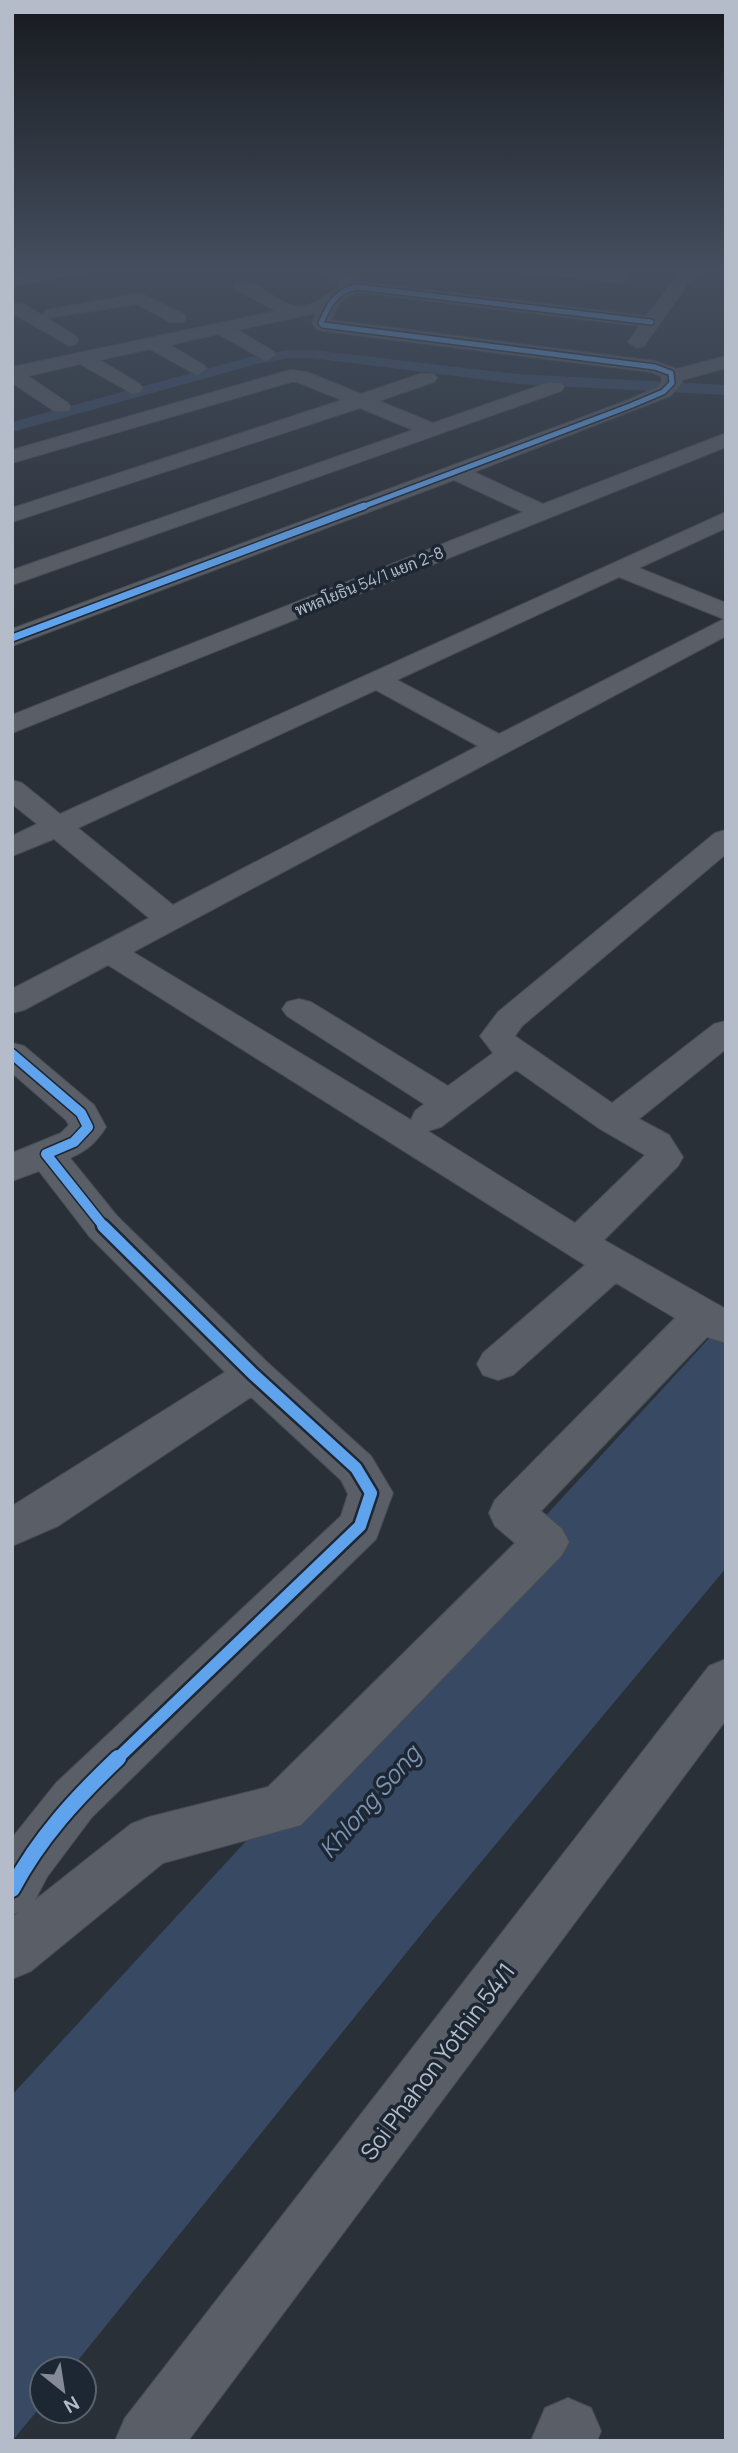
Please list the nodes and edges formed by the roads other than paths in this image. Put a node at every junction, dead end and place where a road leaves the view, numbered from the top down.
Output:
1 (23, 381) edge
2 (122, 381) edge
3 (267, 381) edge
4 (313, 381) edge
5 (417, 381) edge
6 (676, 381) edge
7 (669, 384) joint
8 (554, 387) dead end
9 (133, 388) dead end
10 (361, 401) junction
11 (513, 402) junction
12 (61, 407) dead end
13 (579, 426) junction
14 (432, 430) junction
15 (726, 439) edge
16 (12, 457) edge
17 (456, 472) junction
18 (541, 512) junction
19 (12, 515) edge
20 (726, 519) edge
21 (618, 568) junction
22 (12, 578) edge
23 (726, 612) edge
24 (726, 626) edge
25 (12, 638) edge
26 (376, 680) junction
27 (12, 725) edge
28 (500, 746) junction
29 (12, 789) edge
30 (57, 826) junction
31 (726, 839) edge
32 (12, 847) edge
33 (171, 920) junction
34 (109, 952) junction
35 (12, 1003) edge
36 (299, 1009) dead end
37 (726, 1032) edge
38 (516, 1053) junction
39 (12, 1054) edge
40 (449, 1103) junction
41 (613, 1121) junction
42 (408, 1135) junction
43 (29, 1161) edge
44 (578, 1243) junction
45 (613, 1263) junction
46 (715, 1321) edge
47 (498, 1364) dead end
48 (253, 1374) junction
49 (12, 1527) edge
50 (726, 1681) edge
51 (12, 1889) edge
52 (12, 1952) edge
53 (148, 2441) edge

1 - 12 street
2 - 9 street
3 - 16 street
4 - 10 street
5 - 10 street
6 - 7 street
7 - 13 street
8 - 11 street
10 - 14 street
10 - 19 street
11 - 13 street
11 - 14 street
13 - 17 street
14 - 22 street
15 - 18 street, พหลโยธิน 54/1 แยก 2-8
17 - 18 street
17 - 25 street
18 - 27 street, พหลโยธิน 54/1 แยก 2-8
20 - 21 street
21 - 23 street
21 - 26 street
24 - 28 street
26 - 28 street
26 - 30 street
28 - 33 street
29 - 30 street
30 - 32 street
30 - 33 street
31 - 38 street
33 - 34 street
34 - 35 street
34 - 42 street
36 - 40 street
37 - 41 street
38 - 40 street
38 - 41 street
39 - 43 street
40 - 42 street
41 - 44 street
42 - 44 street
43 - 48 street
44 - 45 street
45 - 46 street
45 - 47 street
46 - 52 street
48 - 49 street
48 - 51 street
50 - 53 street, Soi Phahon Yothin 54/1

